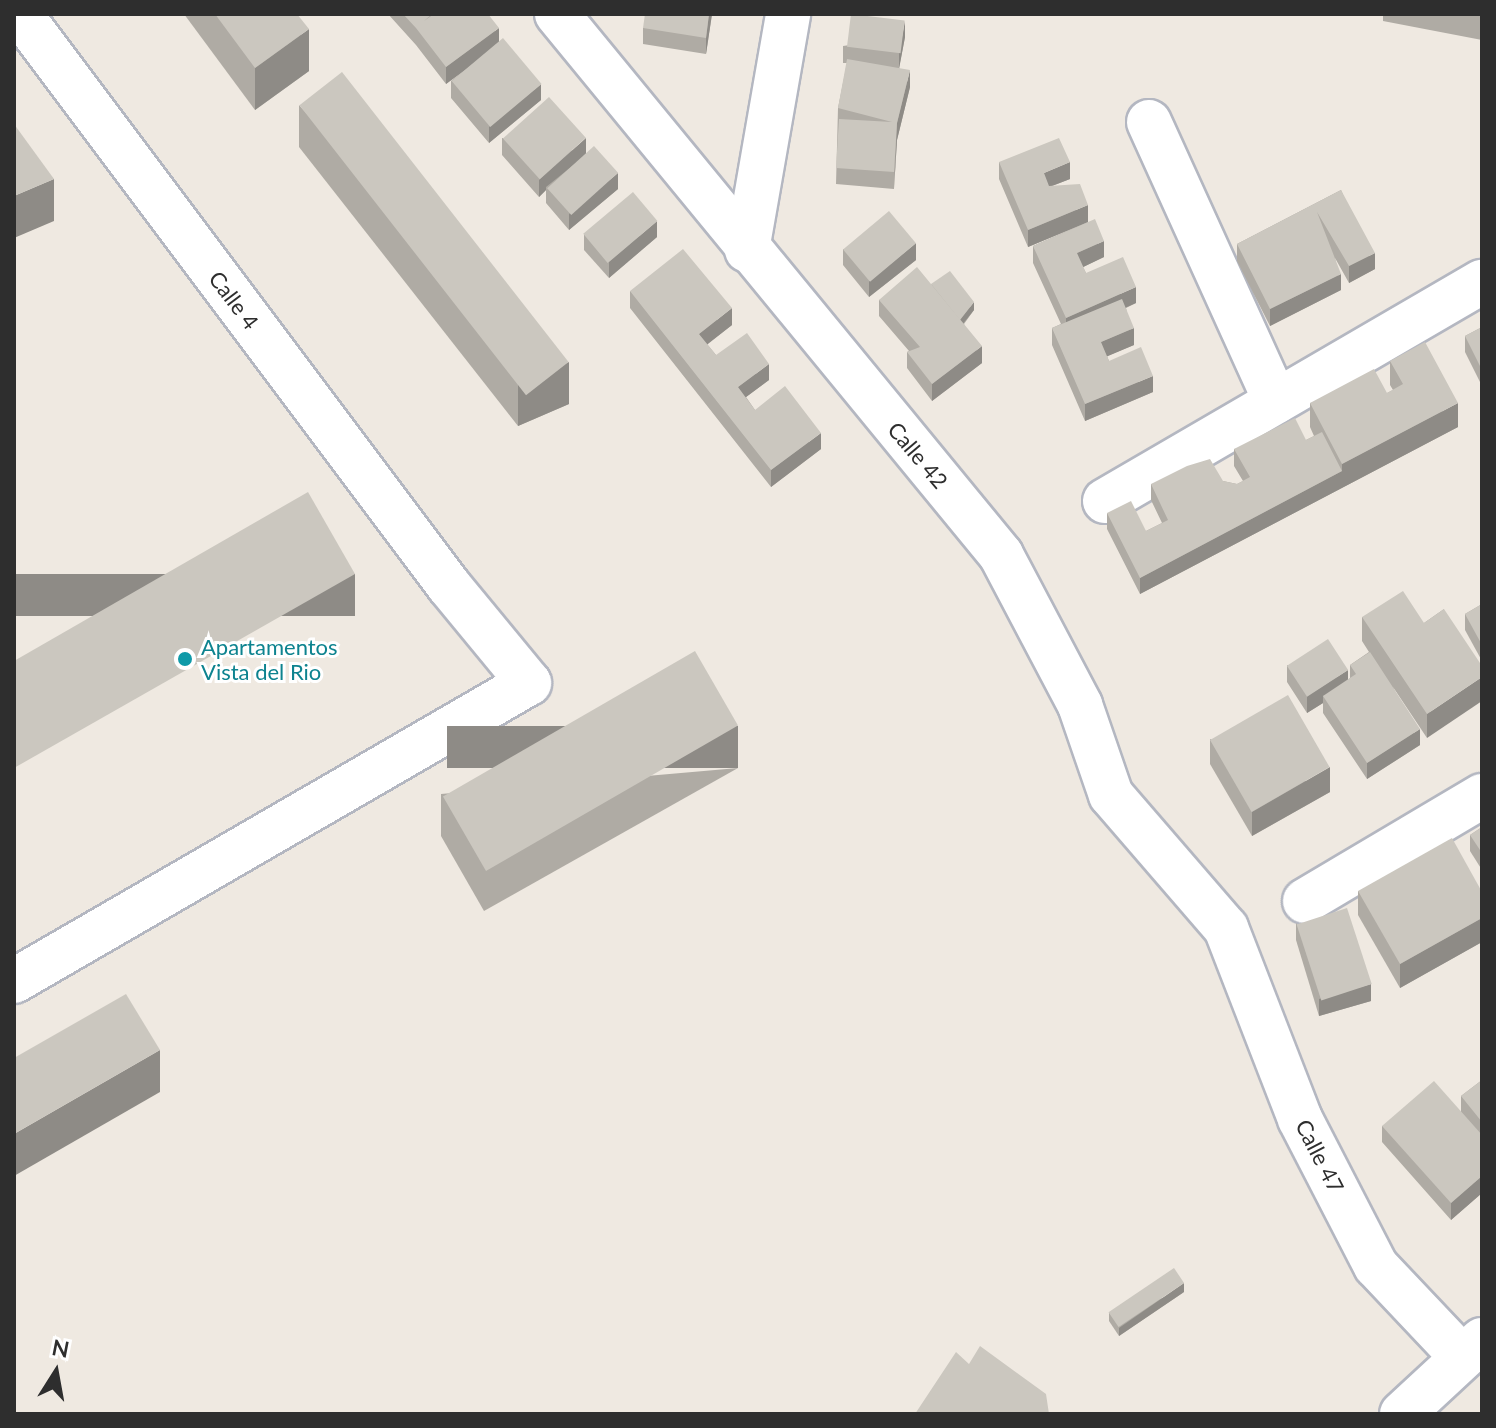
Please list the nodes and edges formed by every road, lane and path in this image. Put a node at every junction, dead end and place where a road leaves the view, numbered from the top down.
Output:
1 (20, 14) edge
2 (557, 14) edge
3 (788, 14) edge
4 (1149, 122) dead end
5 (747, 250) junction
6 (1482, 282) edge
7 (1276, 402) junction
8 (1105, 501) dead end
9 (1482, 796) edge
10 (1305, 901) dead end
11 (1226, 928) joint
12 (14, 981) edge
13 (1472, 1348) edge
14 (1402, 1414) edge

1 - 12 street, Calle 4
2 - 5 street, Calle 42
3 - 5 street
4 - 7 street
5 - 11 street, Calle 42
6 - 7 street
7 - 8 street
9 - 10 street
11 - 13 street, Calle 47
13 - 14 street

